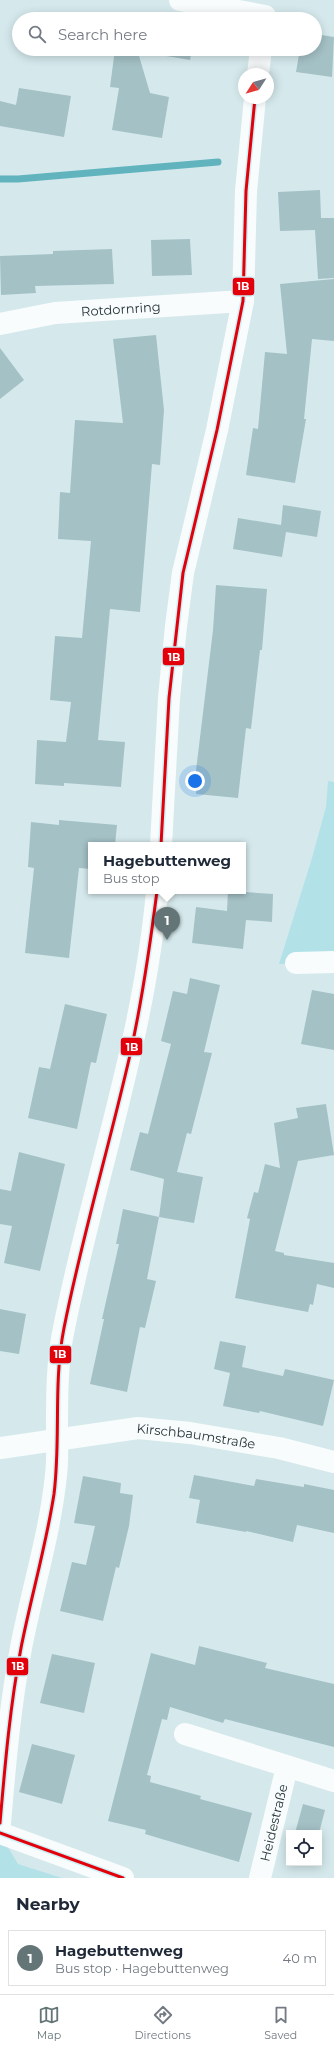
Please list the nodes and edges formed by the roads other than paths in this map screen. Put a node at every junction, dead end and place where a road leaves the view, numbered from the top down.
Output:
1 (180, 0) edge
2 (266, 12) edge
3 (260, 56) edge
4 (259, 68) edge
5 (255, 104) edge
6 (243, 301) junction
7 (0, 324) edge
8 (161, 842) edge
9 (157, 894) edge
10 (334, 962) edge
11 (296, 963) dead end
12 (57, 1440) junction
13 (0, 1448) edge
14 (334, 1462) edge
15 (185, 1734) dead end
16 (287, 1767) junction
17 (334, 1781) edge
18 (0, 1822) edge
19 (0, 1833) edge
20 (123, 1878) edge
21 (260, 1878) edge

1 - 2 street
3 - 4 street
5 - 6 street
6 - 7 street, Rotdornring
6 - 8 street
9 - 12 street
10 - 11 street
12 - 13 street
12 - 14 street, Kirschbaumstraße
12 - 18 street
15 - 16 street, Heidestraße
16 - 17 street, Heidestraße
16 - 21 street, Heidestraße
19 - 20 street

